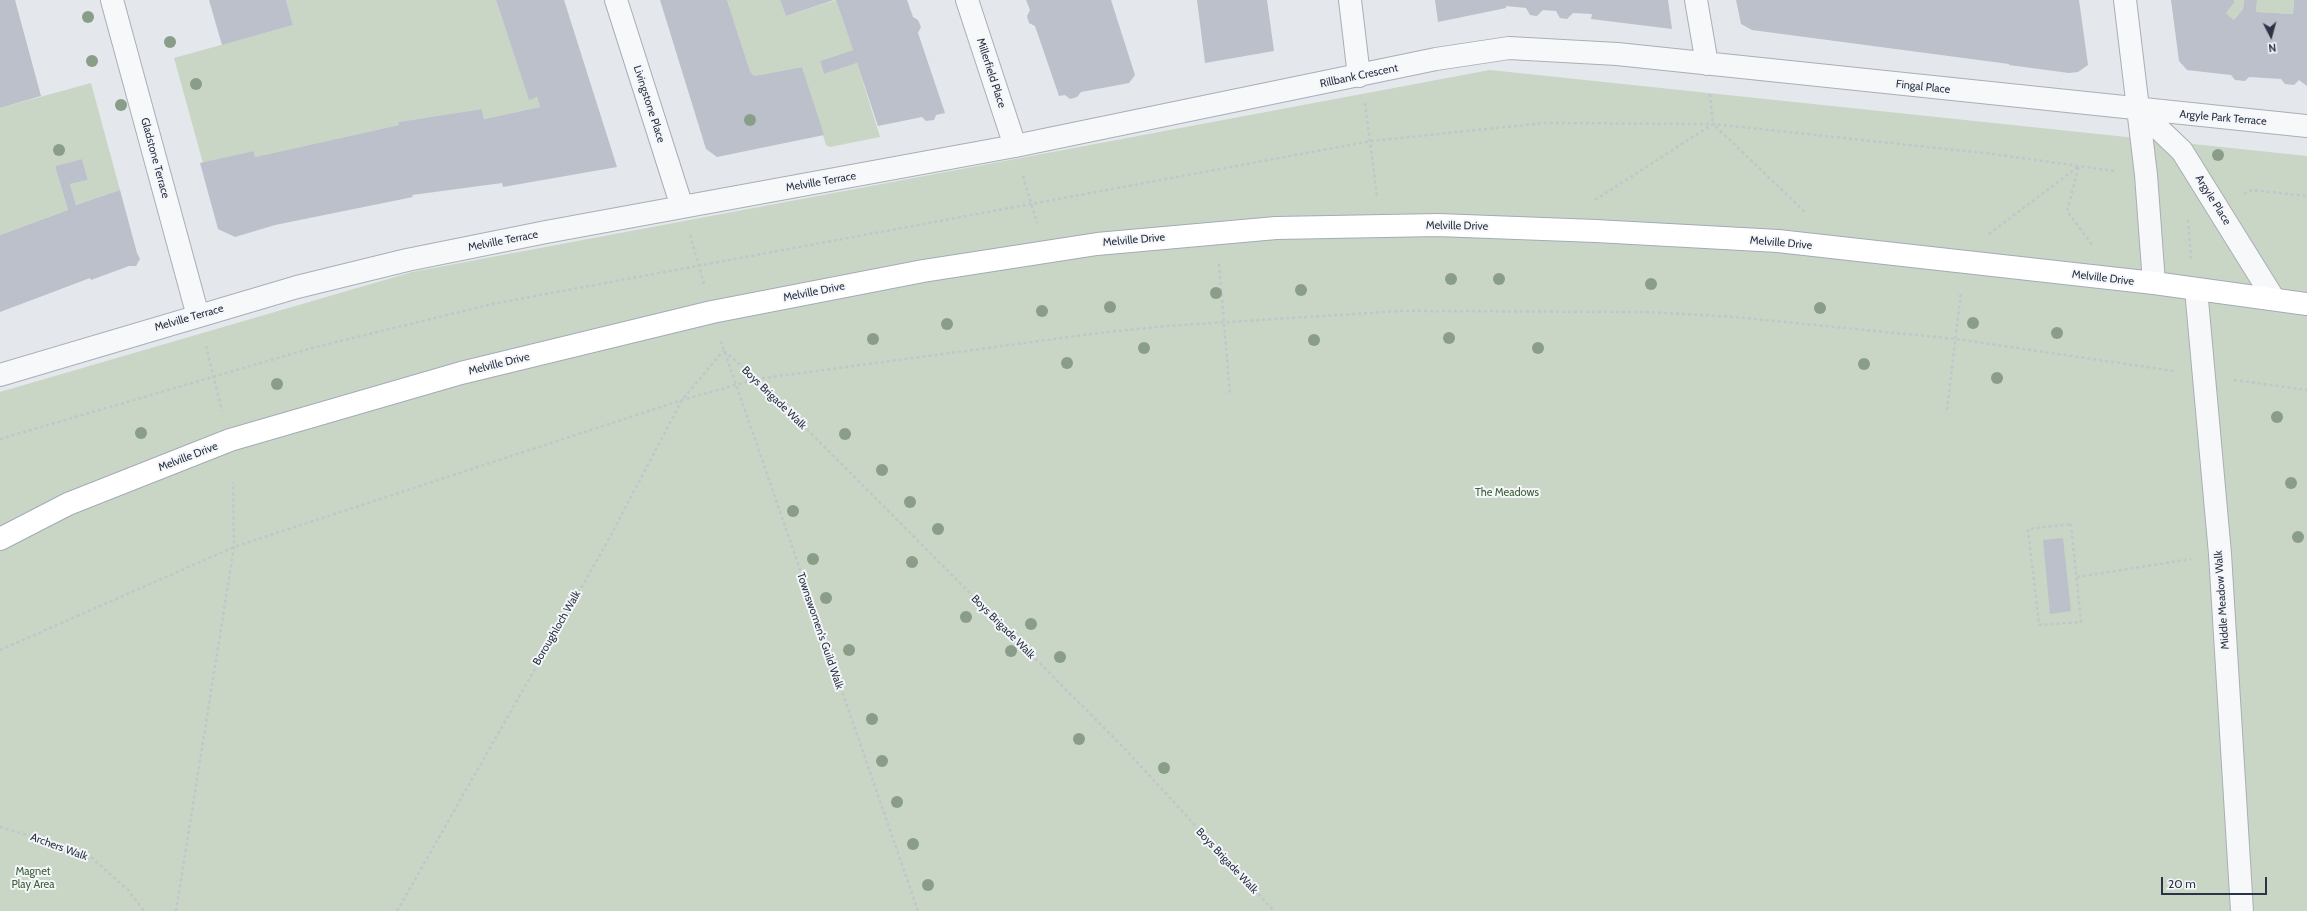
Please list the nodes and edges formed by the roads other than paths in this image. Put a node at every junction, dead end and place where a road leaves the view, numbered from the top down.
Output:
1 (112, 0) edge
2 (616, 0) edge
3 (967, 0) edge
4 (1350, 0) edge
5 (1696, 0) edge
6 (2125, 0) edge
7 (1707, 64) junction
8 (1360, 76) junction
9 (2139, 110) junction
10 (2307, 126) edge
11 (1015, 146) junction
12 (682, 207) junction
13 (2154, 284) junction
14 (2196, 289) junction
15 (2274, 299) junction
16 (2307, 304) edge
17 (198, 316) junction
18 (0, 375) edge
19 (0, 539) edge
20 (2242, 911) edge

1 - 17 street, Gladstone Terrace
2 - 12 street, Livingstone Place
3 - 11 street, Millerfield Place
4 - 8 street
5 - 7 street
6 - 9 street
7 - 8 street, Rillbank Crescent
7 - 9 street, Fingal Place
8 - 11 street, Rillbank Crescent
9 - 10 street, Argyle Park Terrace
9 - 13 street
9 - 15 street, Argyle Place
11 - 12 street, Melville Terrace
12 - 17 street, Melville Terrace
13 - 14 main road, Melville Drive
13 - 19 main road, Melville Drive
14 - 15 main road, Melville Drive
14 - 20 street, Middle Meadow Walk
15 - 16 main road, Melville Drive
17 - 18 street, Melville Terrace

